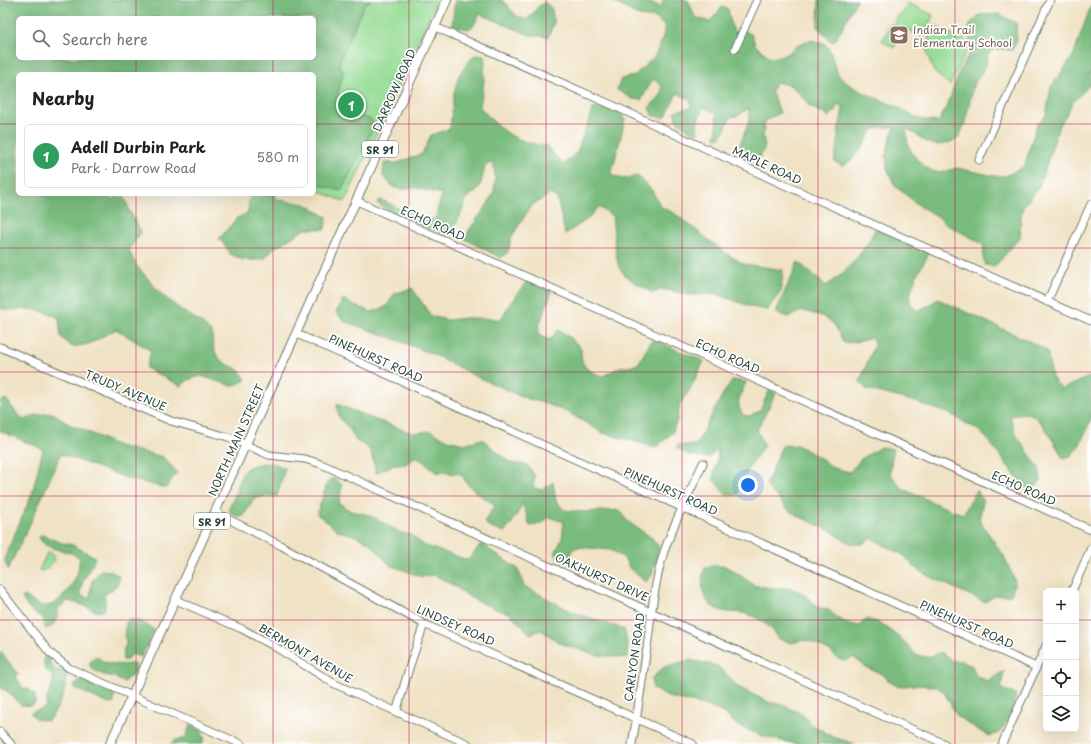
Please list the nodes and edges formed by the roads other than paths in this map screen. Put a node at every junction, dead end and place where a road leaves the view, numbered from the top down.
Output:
1 (447, 0) edge
2 (757, 0) edge
3 (1050, 0) edge
4 (435, 27) junction
5 (736, 49) dead end
6 (979, 160) dead end
7 (356, 201) junction
8 (1091, 204) edge
9 (313, 298) joint
10 (1047, 302) junction
11 (1091, 322) edge
12 (297, 334) junction
13 (0, 347) edge
14 (245, 445) junction
15 (703, 463) dead end
16 (683, 508) junction
17 (216, 513) junction
18 (1091, 530) edge
19 (1091, 548) edge
20 (1073, 588) edge
21 (0, 590) edge
22 (176, 600) junction
23 (651, 611) junction
24 (424, 624) junction
25 (1043, 652) edge
26 (1036, 667) junction
27 (133, 696) junction
28 (396, 713) junction
29 (637, 718) junction
30 (0, 732) edge
31 (10, 744) edge
32 (110, 744) edge
33 (241, 744) edge
34 (468, 744) edge
35 (632, 744) edge
36 (693, 744) edge
37 (945, 744) edge
38 (1002, 744) edge

1 - 4 main road, DARROW ROAD / SR 91
2 - 5 street
3 - 6 street
4 - 7 main road, DARROW ROAD / SR 91
4 - 10 street, MAPLE ROAD
7 - 9 main road, DARROW ROAD / SR 91
7 - 18 street, ECHO ROAD
8 - 10 street
9 - 12 main road, NORTH MAIN STREET / SR 91
10 - 11 street, MAPLE ROAD
12 - 14 main road, NORTH MAIN STREET / SR 91
12 - 16 street, PINEHURST ROAD
13 - 14 street, TRUDY AVENUE
14 - 17 main road, NORTH MAIN STREET / SR 91
14 - 23 street, OAKHURST DRIVE
15 - 16 street, CARLYON ROAD
16 - 23 street, CARLYON ROAD
16 - 26 street, PINEHURST ROAD
17 - 22 main road, NORTH MAIN STREET / SR 91
17 - 24 street, LINDSEY ROAD
19 - 20 street
21 - 27 street
22 - 27 main road, NORTH MAIN STREET / SR 91
22 - 28 street, BERMONT AVENUE
23 - 29 street, CARLYON ROAD
23 - 37 street, OAKHURST DRIVE
24 - 28 street
24 - 29 street, LINDSEY ROAD
25 - 26 street
26 - 38 street
27 - 32 main road, NORTH MAIN STREET / SR 91
27 - 33 street
28 - 34 street, BERMONT AVENUE
29 - 35 street, CARLYON ROAD
29 - 36 street, LINDSEY ROAD
30 - 31 street

